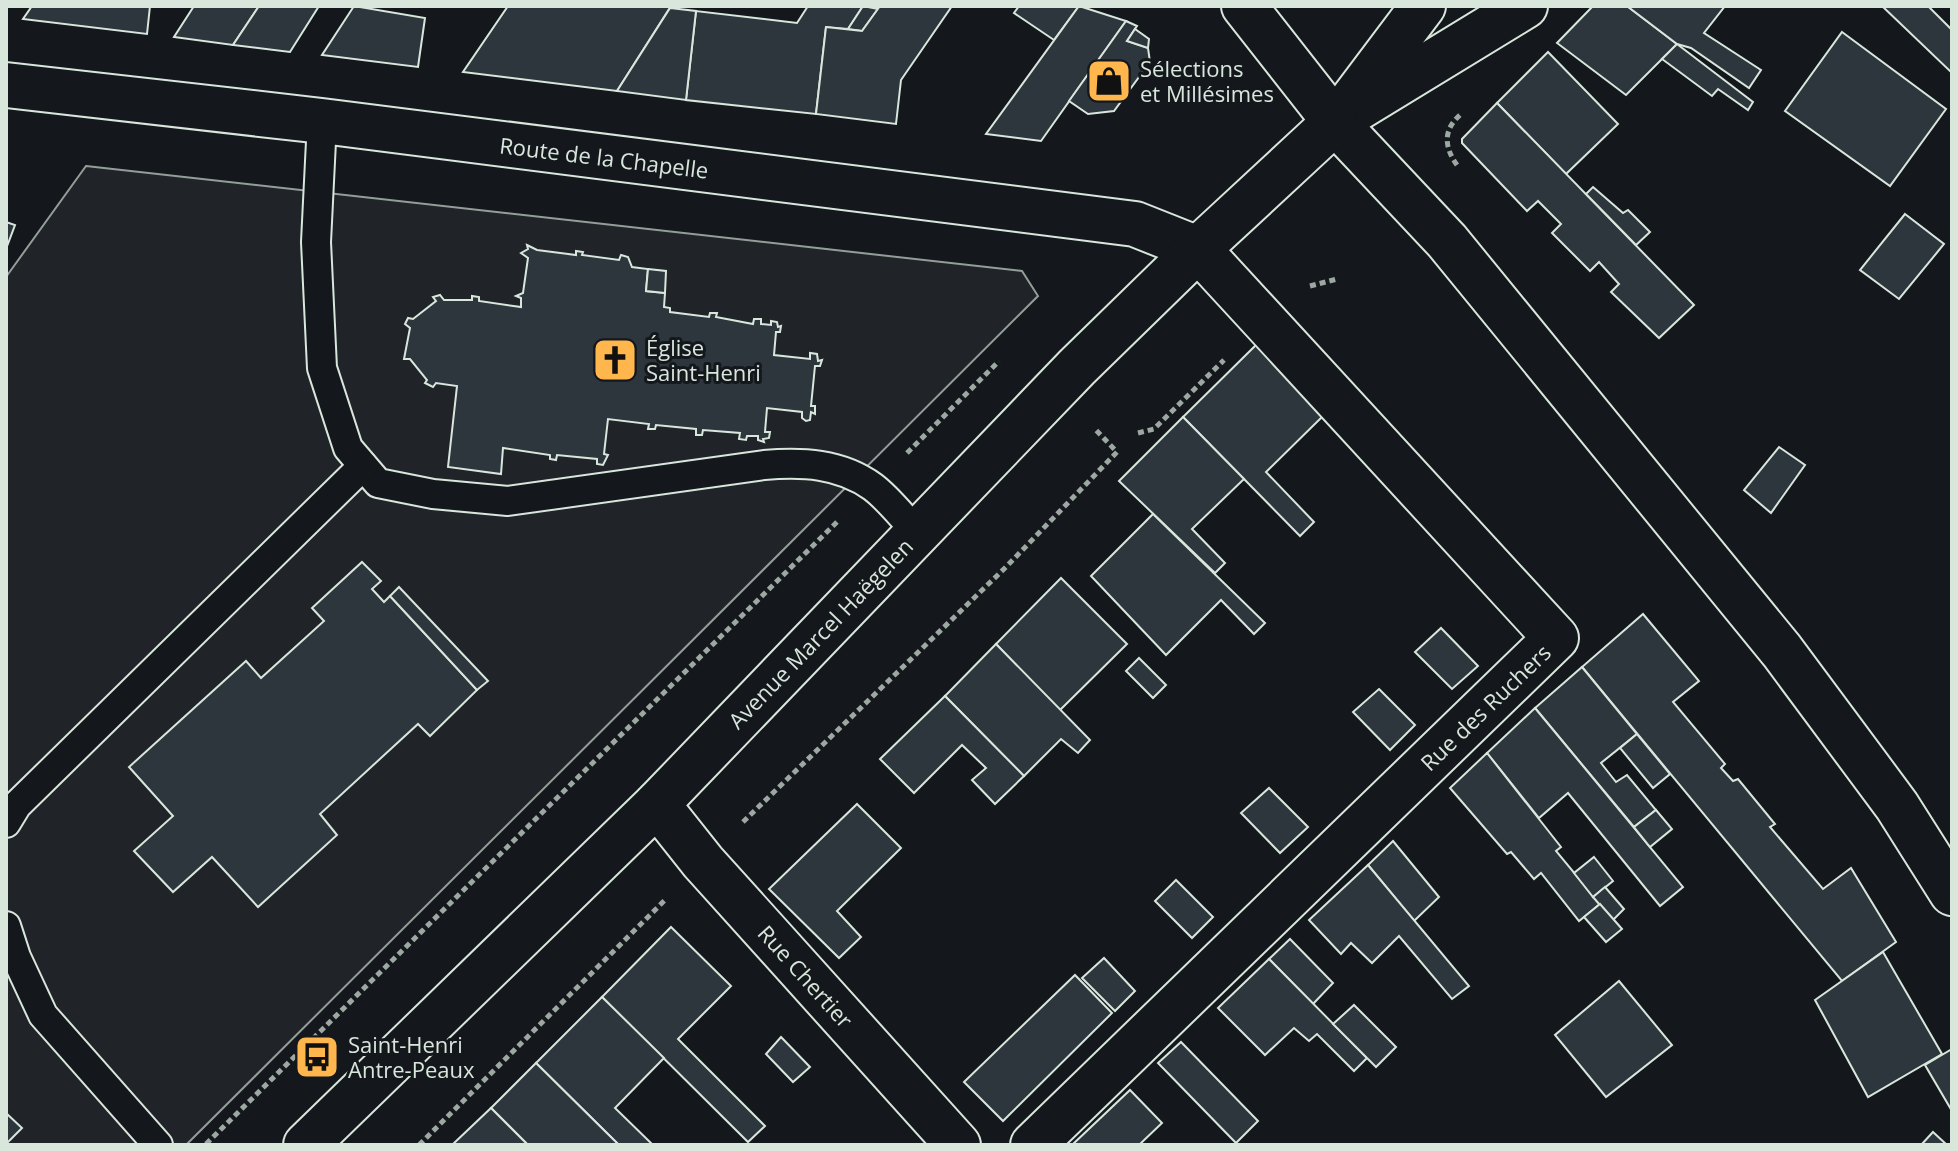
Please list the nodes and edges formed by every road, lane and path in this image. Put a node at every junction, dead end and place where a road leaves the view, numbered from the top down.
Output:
1 (1244, 6) edge
2 (1423, 6) edge
3 (1525, 6) edge
4 (6, 85) edge
5 (322, 121) junction
6 (1335, 122) junction
7 (1198, 249) junction
8 (1005, 355) dead end
9 (1117, 452) dead end
10 (363, 466) junction
11 (872, 486) junction
12 (917, 532) junction
13 (657, 804) junction
14 (6, 823) edge
15 (703, 862) junction
16 (1952, 893) edge
17 (6, 926) edge
18 (158, 1145) edge
19 (205, 1145) edge
20 (306, 1145) edge
21 (419, 1145) edge
22 (958, 1145) edge
23 (1033, 1145) edge

1 - 6 main road
2 - 6 main road
3 - 6 main road
4 - 5 main road, Route de la Chapelle
5 - 7 main road, Route de la Chapelle
5 - 10 lane
6 - 7 main road, Avenue Marcel Haëgelen
6 - 16 main road
7 - 12 main road, Avenue Marcel Haëgelen
7 - 23 main road, Rue des Ruchers
8 - 11 path
9 - 15 path
10 - 11 lane
10 - 14 lane
11 - 12 lane
11 - 19 path
12 - 13 main road, Avenue Marcel Haëgelen
13 - 15 main road, Rue Chertier
13 - 20 main road, Avenue Marcel Haëgelen
15 - 21 path
15 - 22 main road, Rue Chertier
17 - 18 lane

